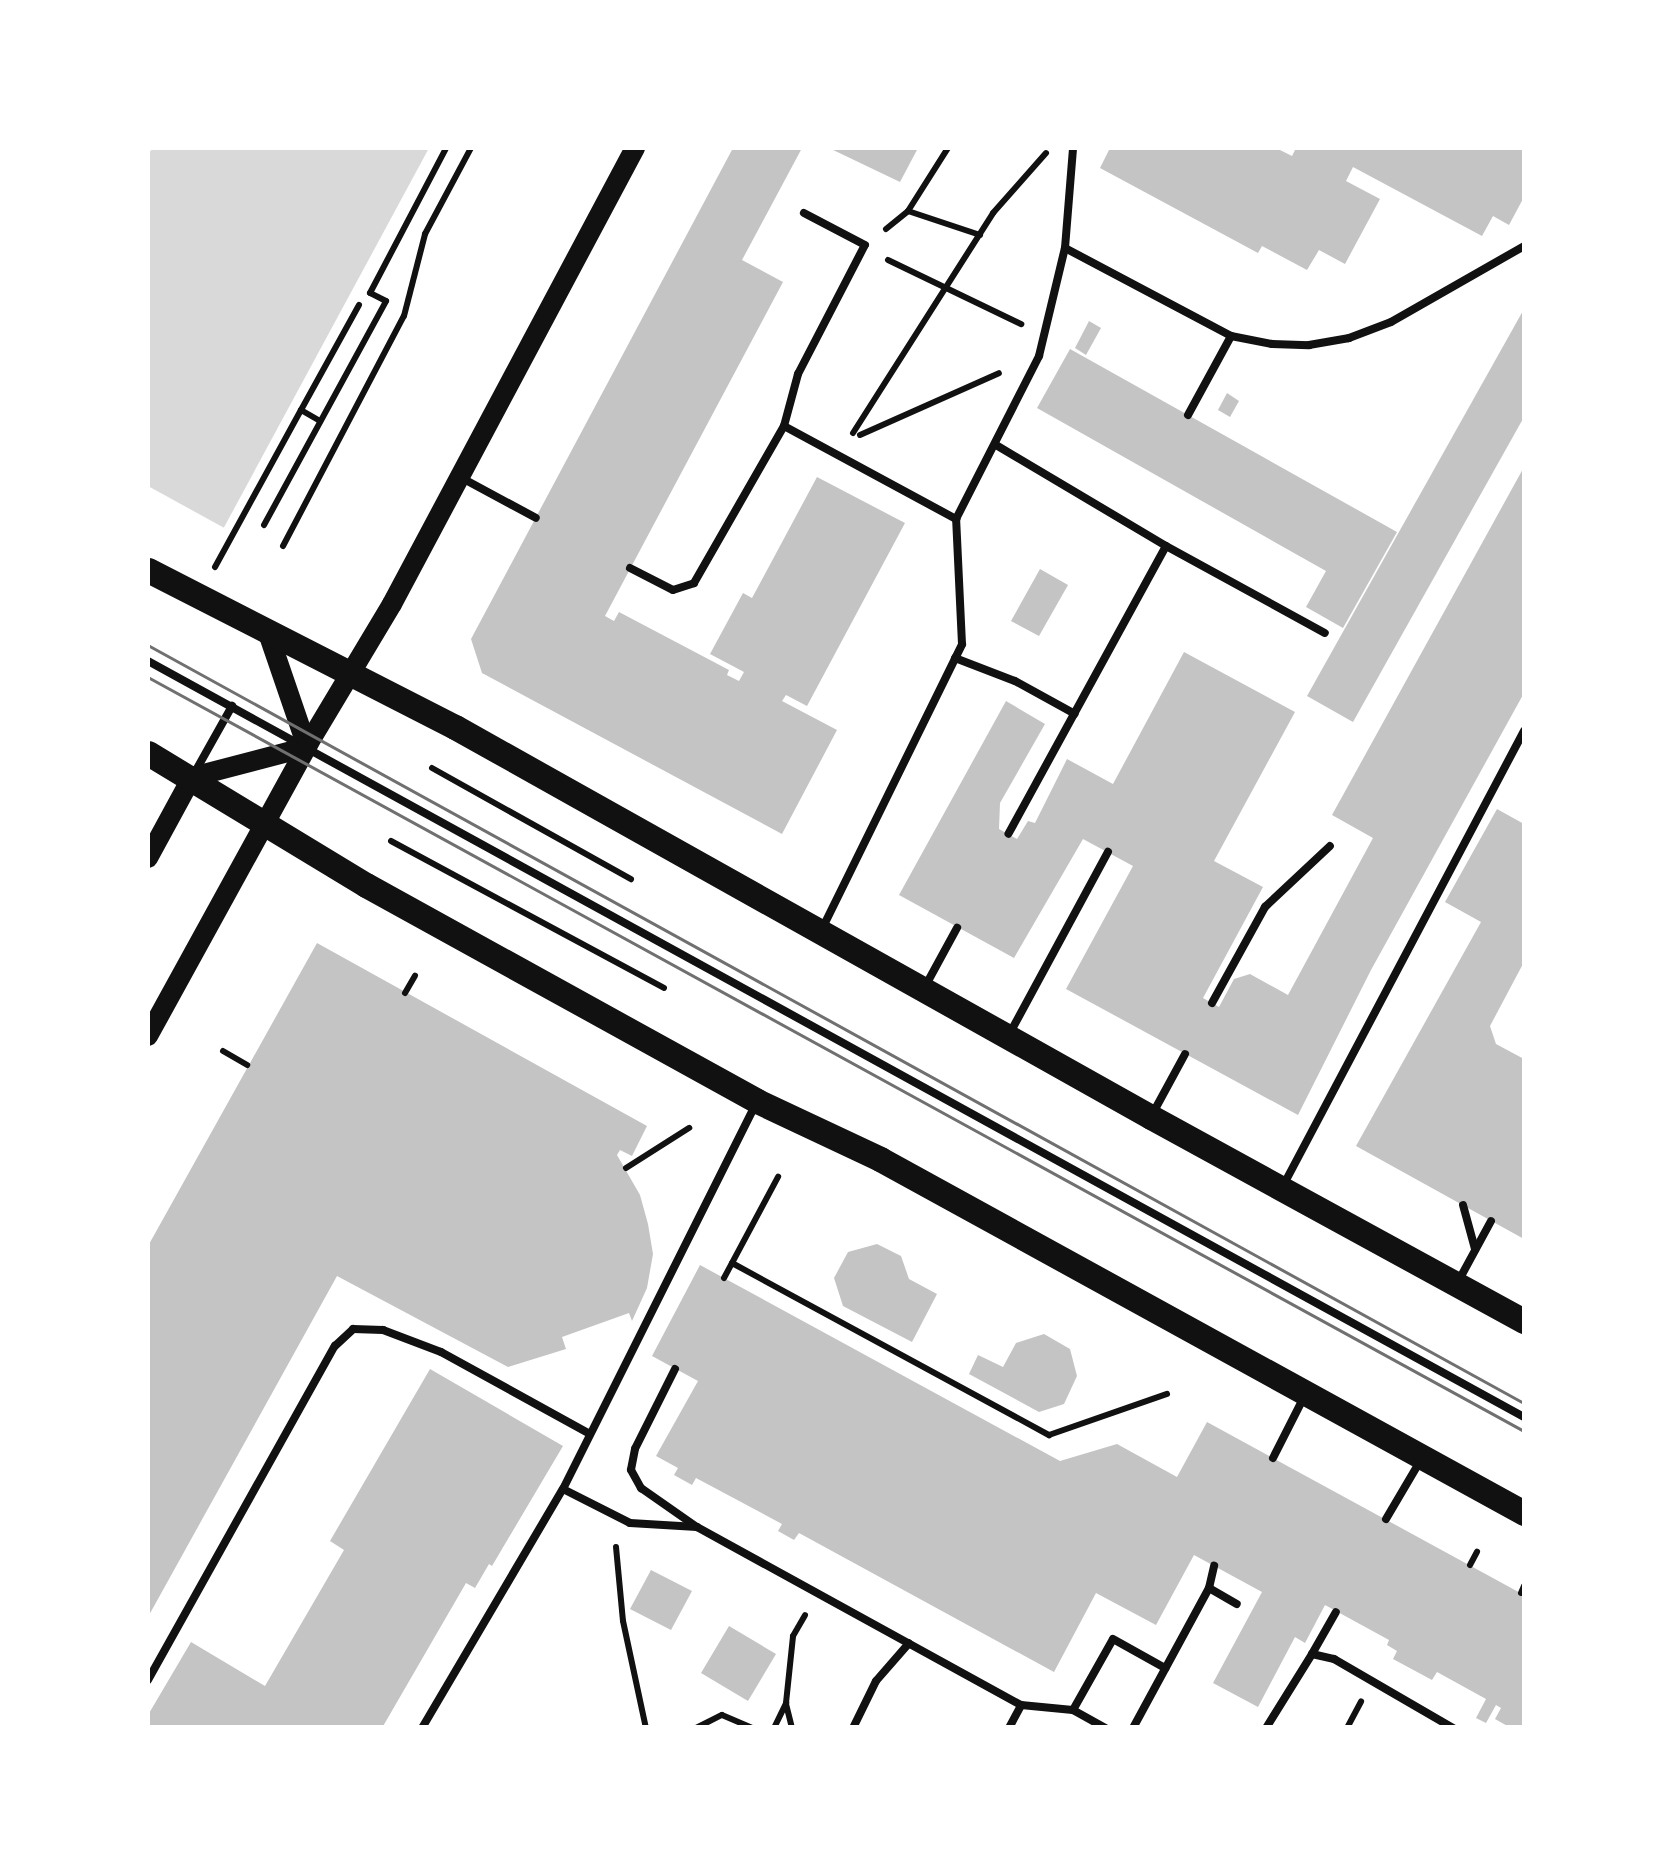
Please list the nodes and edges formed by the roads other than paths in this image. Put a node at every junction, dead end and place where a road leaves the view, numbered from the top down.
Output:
1 (636, 148) edge
2 (1072, 151) edge
3 (804, 213) dead end
4 (1524, 246) edge
5 (1065, 248) junction
6 (1230, 336) junction
7 (1188, 415) dead end
8 (784, 426) junction
9 (996, 445) junction
10 (460, 477) junction
11 (536, 518) dead end
12 (956, 519) junction
13 (1166, 546) junction
14 (630, 568) dead end
15 (148, 570) edge
16 (268, 633) junction
17 (1325, 633) dead end
18 (955, 658) junction
19 (148, 661) edge
20 (349, 674) junction
21 (232, 706) junction
22 (1075, 714) junction
23 (1524, 731) edge
24 (307, 747) junction
25 (148, 752) edge
26 (192, 777) junction
27 (264, 822) junction
28 (1008, 834) dead end
29 (1330, 846) dead end
30 (1108, 852) dead end
31 (148, 858) edge
32 (822, 928) junction
33 (957, 928) dead end
34 (924, 988) junction
35 (1212, 1003) dead end
36 (1008, 1035) junction
37 (148, 1036) edge
38 (1185, 1054) dead end
39 (757, 1100) junction
40 (1151, 1117) junction
41 (1282, 1188) junction
42 (1462, 1205) dead end
43 (1491, 1221) dead end
44 (1475, 1250) junction
45 (1457, 1284) junction
46 (1524, 1321) edge
47 (676, 1369) dead end
48 (1306, 1393) junction
49 (1524, 1417) edge
50 (590, 1434) junction
51 (1422, 1457) junction
52 (1272, 1458) dead end
53 (563, 1490) junction
54 (1524, 1513) edge
55 (1386, 1519) dead end
56 (697, 1528) junction
57 (1214, 1566) dead end
58 (1209, 1588) junction
59 (1237, 1604) dead end
60 (1336, 1612) dead end
61 (909, 1642) junction
62 (1312, 1654) junction
63 (1166, 1668) junction
64 (148, 1680) edge
65 (1021, 1705) junction
66 (1073, 1710) junction
67 (422, 1728) edge
68 (853, 1728) edge
69 (1009, 1728) edge
70 (1105, 1728) edge
71 (1133, 1728) edge
72 (1266, 1728) edge
73 (1454, 1728) edge

1 - 10 main road
2 - 5 lane
3 - 8 lane
4 - 6 lane
5 - 6 lane
5 - 9 lane
6 - 7 lane
8 - 12 lane
8 - 14 lane
9 - 12 lane
9 - 13 lane
10 - 11 lane
10 - 20 main road
12 - 18 lane
13 - 17 lane
13 - 22 lane
15 - 16 main road
16 - 20 main road
16 - 24 main road
18 - 22 lane
18 - 32 lane
19 - 21 lane
20 - 24 main road
20 - 32 main road
21 - 24 lane
21 - 26 lane
22 - 28 lane
23 - 41 lane
24 - 26 main road
24 - 27 main road
24 - 49 lane
25 - 26 main road
26 - 27 main road
26 - 31 main road
27 - 37 main road
27 - 39 main road
29 - 35 lane
30 - 36 lane
32 - 34 main road
33 - 34 lane
34 - 36 main road
36 - 40 main road
38 - 40 lane
39 - 48 main road
39 - 50 lane
40 - 41 main road
41 - 45 main road
42 - 44 lane
43 - 44 lane
44 - 45 lane
45 - 46 main road
47 - 56 lane
48 - 51 main road
48 - 52 lane
50 - 53 lane
50 - 64 lane
51 - 54 main road
51 - 55 lane
53 - 56 lane
53 - 67 lane
56 - 61 lane
57 - 58 lane
58 - 59 lane
58 - 63 lane
60 - 62 lane
61 - 65 lane
61 - 68 lane
62 - 72 lane
62 - 73 lane
63 - 66 lane
63 - 71 lane
65 - 66 lane
65 - 69 lane
66 - 70 lane

